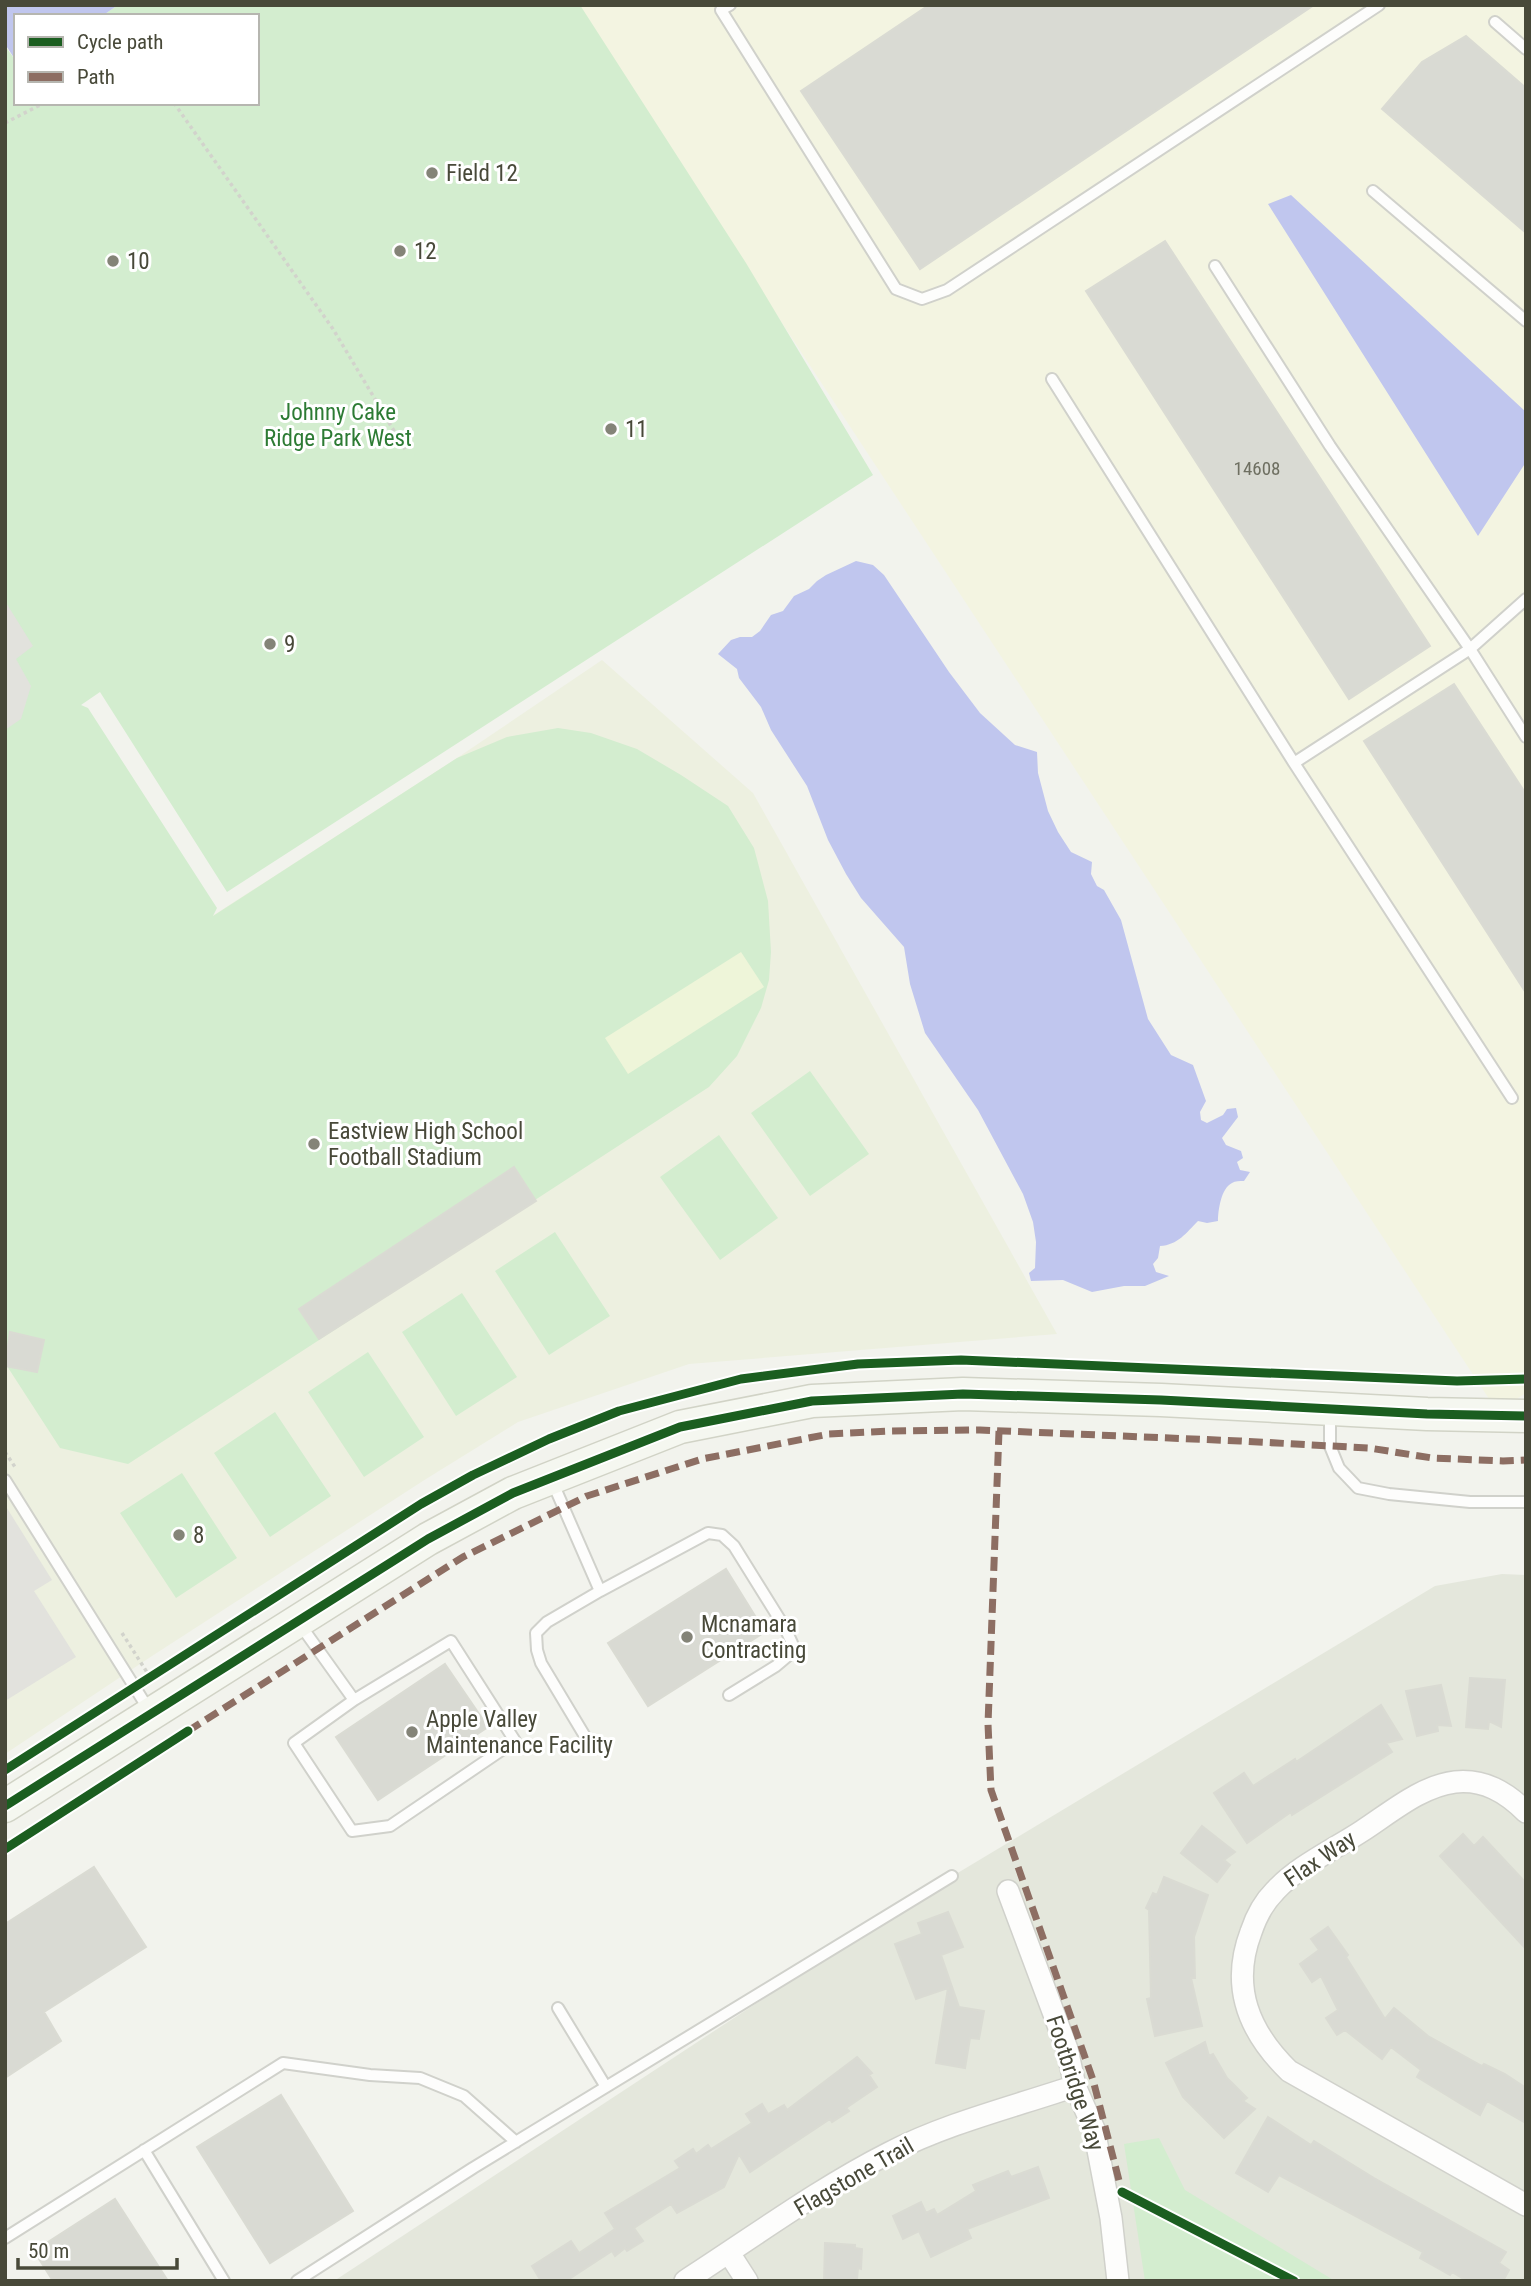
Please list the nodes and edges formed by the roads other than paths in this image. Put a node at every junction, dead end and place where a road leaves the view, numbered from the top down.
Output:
1 (730, 5) edge
2 (1379, 5) edge
3 (1495, 22) dead end
4 (1526, 49) edge
5 (1373, 191) dead end
6 (1214, 266) dead end
7 (1526, 321) edge
8 (1052, 379) dead end
9 (1526, 599) edge
10 (1470, 649) junction
11 (1526, 737) edge
12 (1294, 763) junction
13 (1512, 1098) dead end
14 (1329, 1409) junction
15 (1526, 1416) edge
16 (550, 1478) junction
17 (5, 1480) edge
18 (1526, 1502) edge
19 (600, 1591) junction
20 (297, 1621) junction
21 (729, 1695) dead end
22 (143, 1700) junction
23 (354, 1700) junction
24 (592, 1748) dead end
25 (5, 1805) edge
26 (1526, 1812) edge
27 (952, 1876) dead end
28 (1007, 1891) dead end
29 (558, 2008) dead end
30 (1075, 2086) junction
31 (606, 2087) junction
32 (516, 2142) junction
33 (144, 2150) junction
34 (1526, 2205) edge
35 (5, 2238) edge
36 (729, 2253) junction
37 (223, 2281) edge
38 (297, 2281) edge
39 (685, 2281) edge
40 (747, 2281) edge
41 (1118, 2281) edge

1 - 2 lane
3 - 4 lane
5 - 7 lane
6 - 10 lane
8 - 12 lane
9 - 10 lane
10 - 11 lane
10 - 12 lane
12 - 13 lane
14 - 15 street
14 - 16 street
14 - 18 lane
16 - 19 lane
16 - 20 street
17 - 22 lane
19 - 21 lane
19 - 24 lane
20 - 22 street
20 - 23 lane
22 - 25 street
23 - 23 lane
26 - 34 street, Flax Way
27 - 31 lane
28 - 30 street, Footbridge Way
29 - 31 lane
30 - 36 street, Flagstone Trail
30 - 41 street, Footbridge Way
31 - 32 lane
32 - 33 lane
32 - 38 lane
33 - 35 lane
33 - 37 lane
36 - 39 street, Flagstone Trail
36 - 40 street

